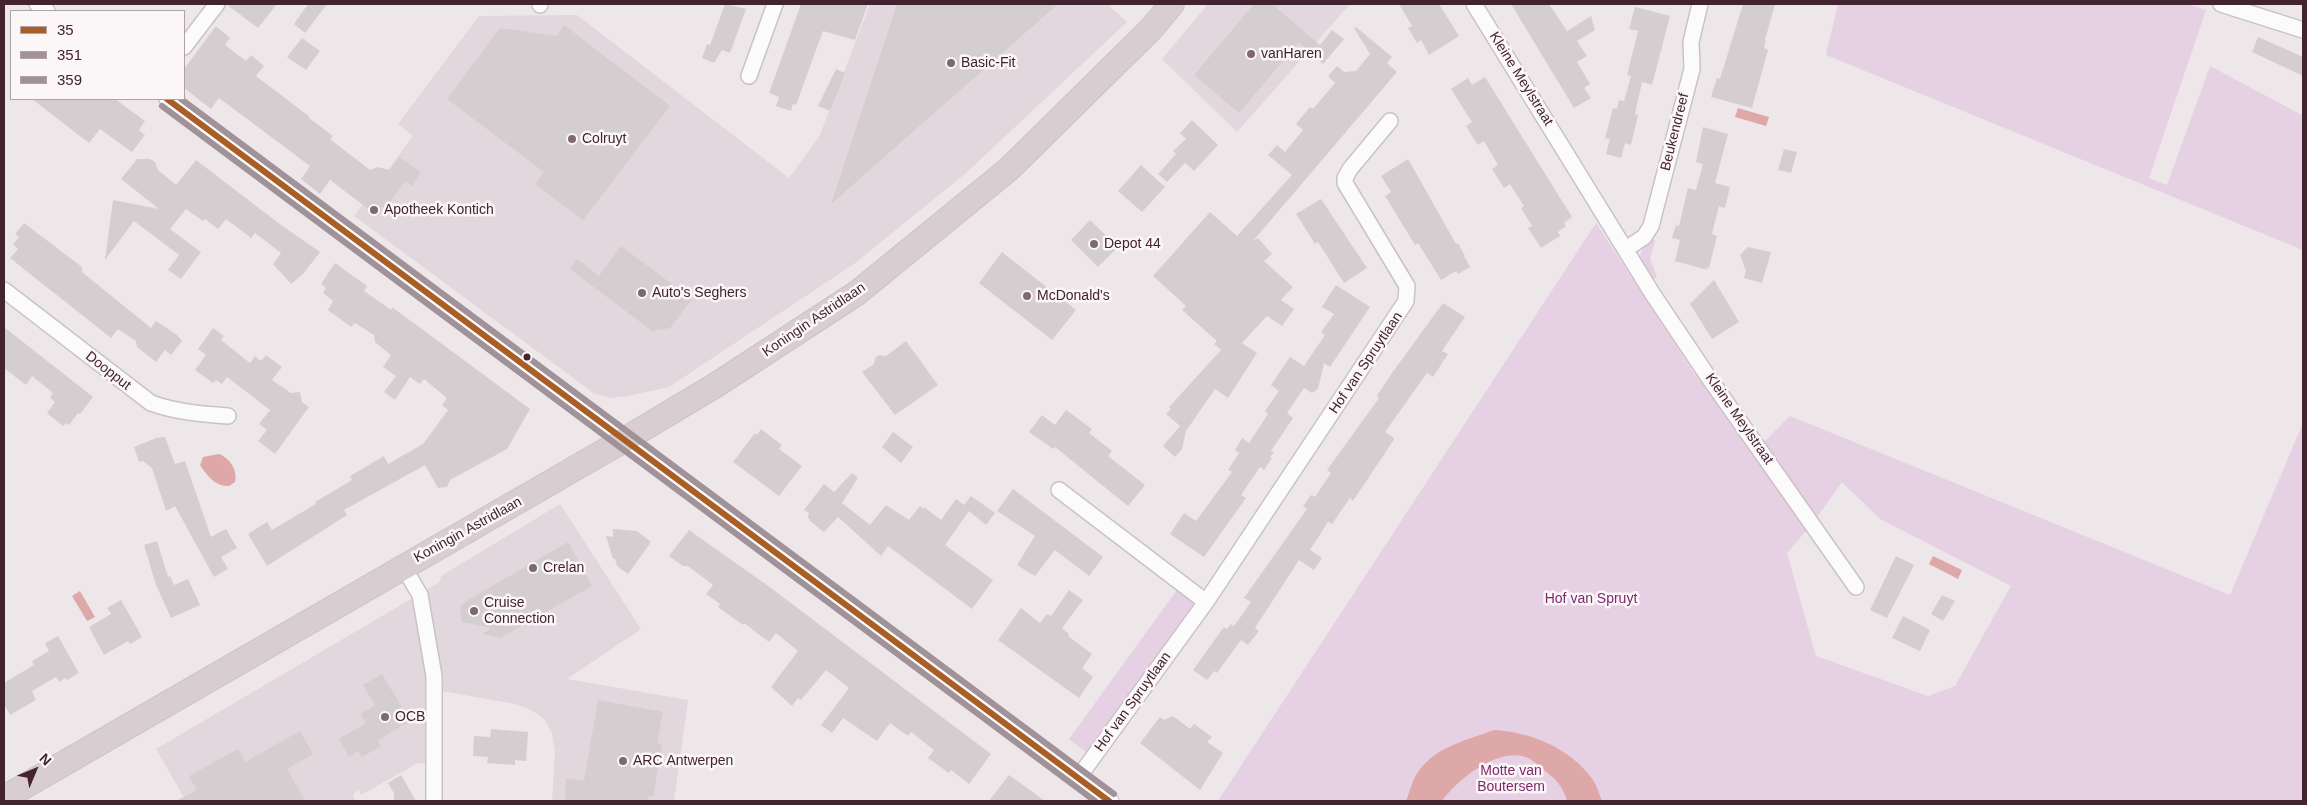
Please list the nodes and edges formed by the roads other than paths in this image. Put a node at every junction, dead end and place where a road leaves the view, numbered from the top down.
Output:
1 (218, 4) edge
2 (775, 4) edge
3 (1172, 4) edge
4 (1474, 4) edge
5 (1700, 4) edge
6 (2221, 4) edge
7 (2303, 30) edge
8 (185, 46) edge
9 (749, 76) dead end
10 (167, 100) edge
11 (1390, 121) dead end
12 (1626, 249) junction
13 (4, 290) edge
14 (228, 416) dead end
15 (624, 440) junction
16 (1059, 490) dead end
17 (403, 566) junction
18 (1856, 587) dead end
19 (1206, 602) junction
20 (1078, 778) junction
21 (4, 798) edge
22 (434, 801) edge
23 (1109, 801) edge

1 - 8 street
2 - 9 street
3 - 15 main road, Koningin Astridlaan
4 - 12 street, Kleine Meylstraat
5 - 12 street, Beukendreef
6 - 7 street
10 - 15 street
11 - 19 street, Hof van Spruytlaan
12 - 18 street, Kleine Meylstraat
13 - 14 street, Doopput
15 - 17 main road, Koningin Astridlaan
15 - 20 street
16 - 19 street
17 - 21 main road, Koningin Astridlaan
17 - 22 street, Koningin Astridlaan
19 - 20 street, Hof van Spruytlaan
20 - 23 street

